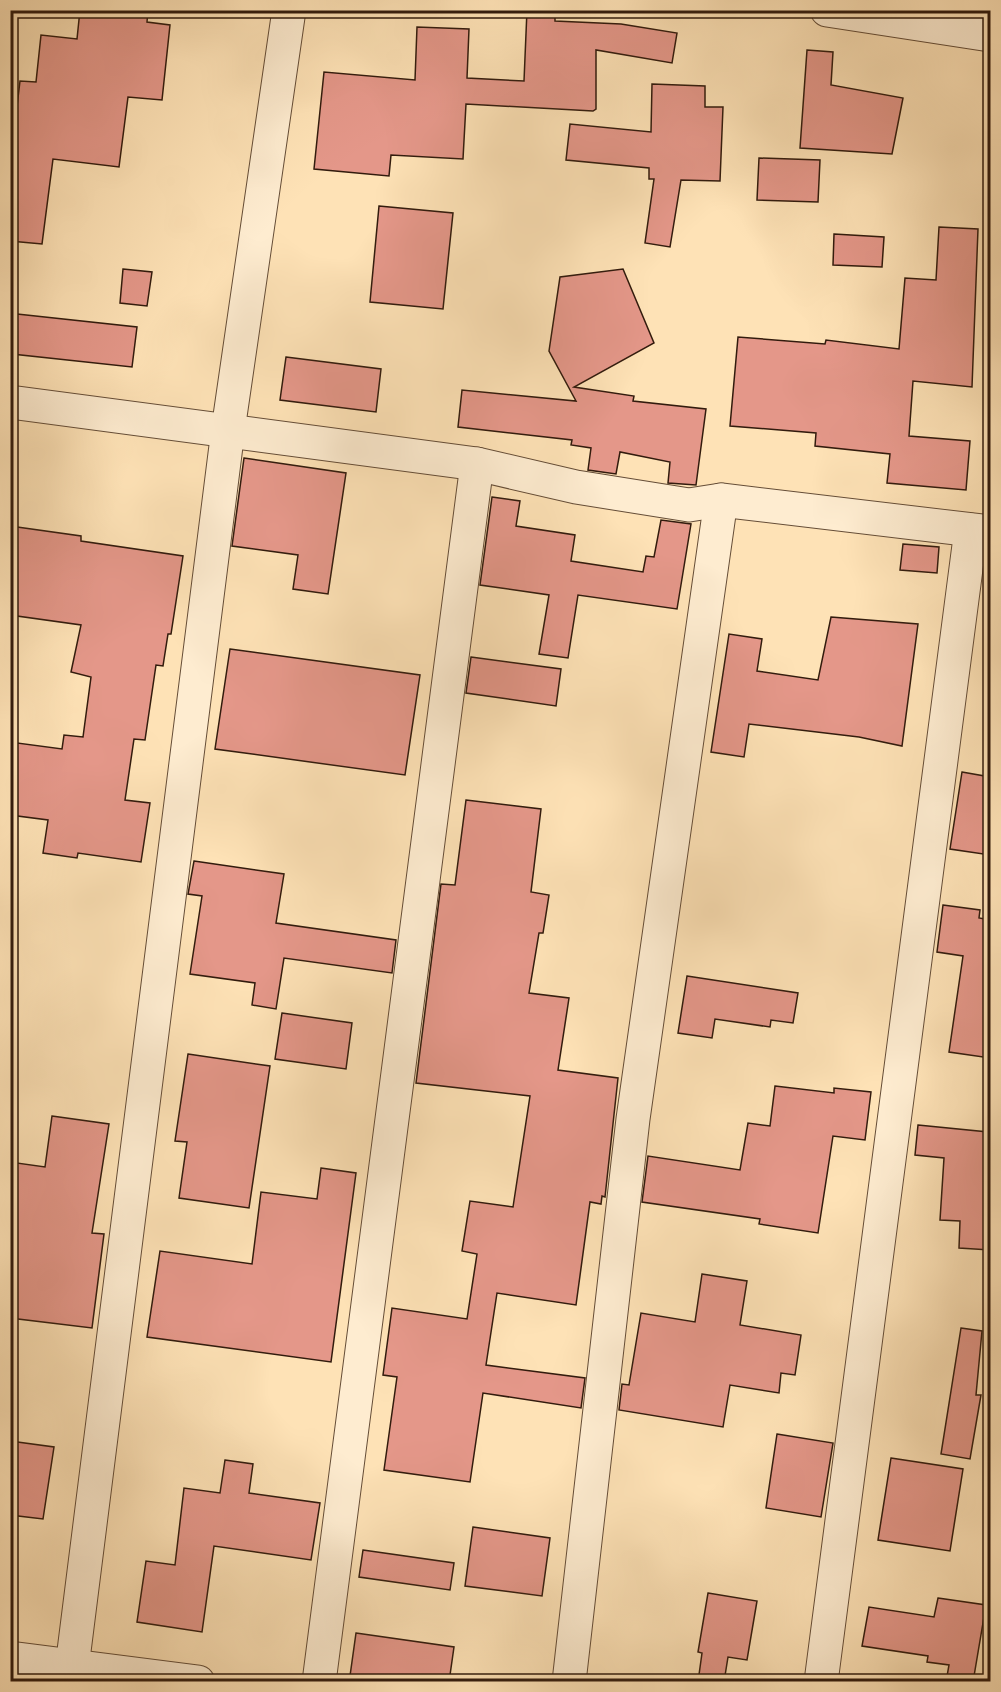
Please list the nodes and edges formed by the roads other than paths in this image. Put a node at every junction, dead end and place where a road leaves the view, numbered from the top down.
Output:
1 (290, 10) edge
2 (827, 10) edge
3 (990, 35) edge
4 (10, 402) edge
5 (228, 430) junction
6 (477, 464) junction
7 (720, 500) junction
8 (981, 531) edge
9 (10, 1658) edge
10 (72, 1667) junction
11 (198, 1682) edge
12 (319, 1682) edge
13 (569, 1682) edge
14 (821, 1682) edge

1 - 5 street
2 - 3 street
4 - 5 street
5 - 6 street
5 - 10 street
6 - 7 street
6 - 12 street
7 - 8 street
7 - 13 street
8 - 14 street
9 - 10 street
10 - 11 street

